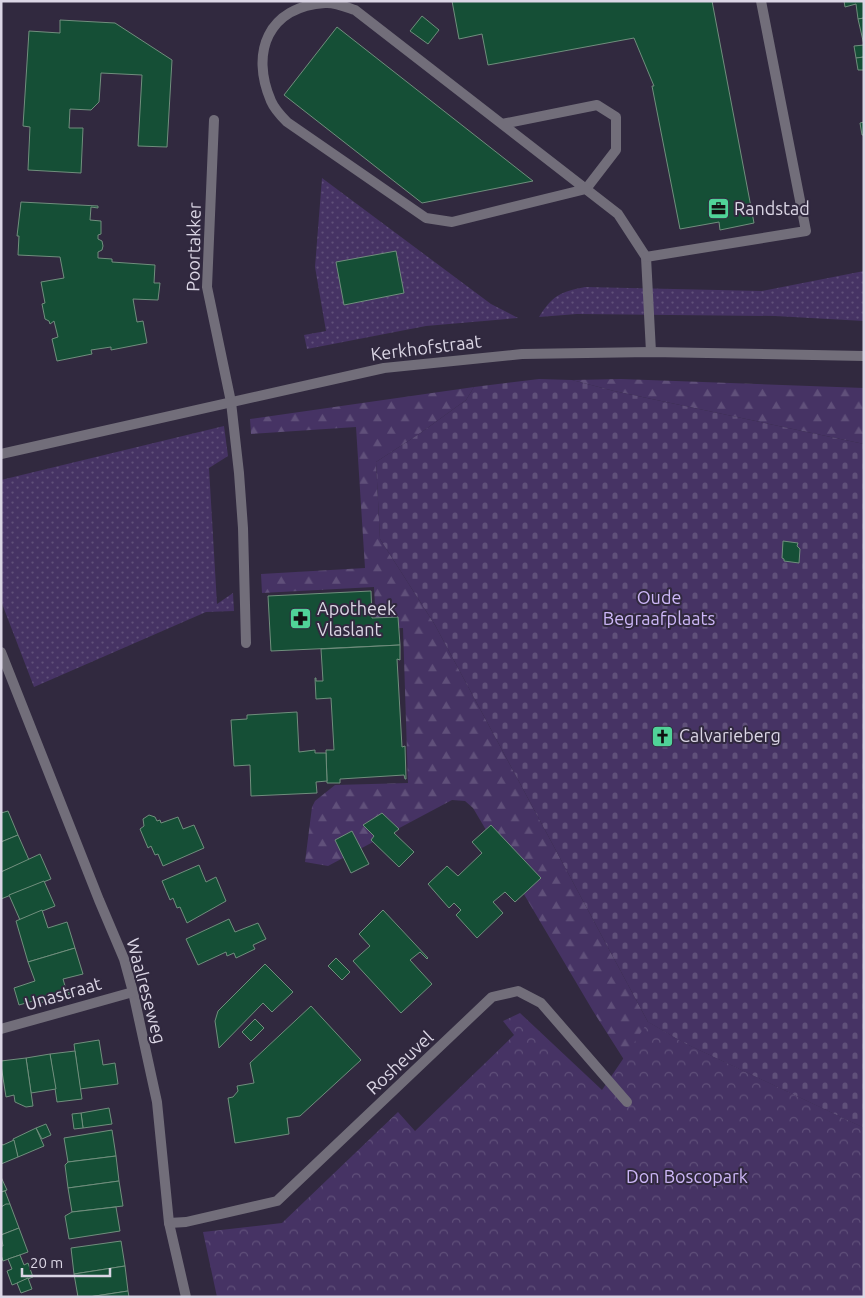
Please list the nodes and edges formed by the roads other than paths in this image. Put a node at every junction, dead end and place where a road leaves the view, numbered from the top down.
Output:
1 (761, 1) edge
2 (214, 120) dead end
3 (502, 124) junction
4 (586, 189) junction
5 (646, 257) junction
6 (651, 352) junction
7 (864, 356) edge
8 (230, 402) junction
9 (1, 454) edge
10 (246, 643) dead end
11 (1, 652) edge
12 (133, 992) junction
13 (1, 1029) edge
14 (627, 1102) dead end
15 (169, 1223) junction
16 (186, 1297) edge

1 - 5 street
2 - 8 street, Poortakker
3 - 4 street
3 - 4 street
3 - 4 street
4 - 5 street
5 - 6 street
6 - 7 street, Kerkhofstraat
6 - 8 street, Kerkhofstraat
8 - 9 street, Kerkhofstraat
8 - 10 street, Poortakker
11 - 12 street, Waalreseweg
12 - 13 street, Unastraat
12 - 15 street, Waalreseweg
14 - 15 street, Rosheuvel
15 - 16 street, Waalreseweg

